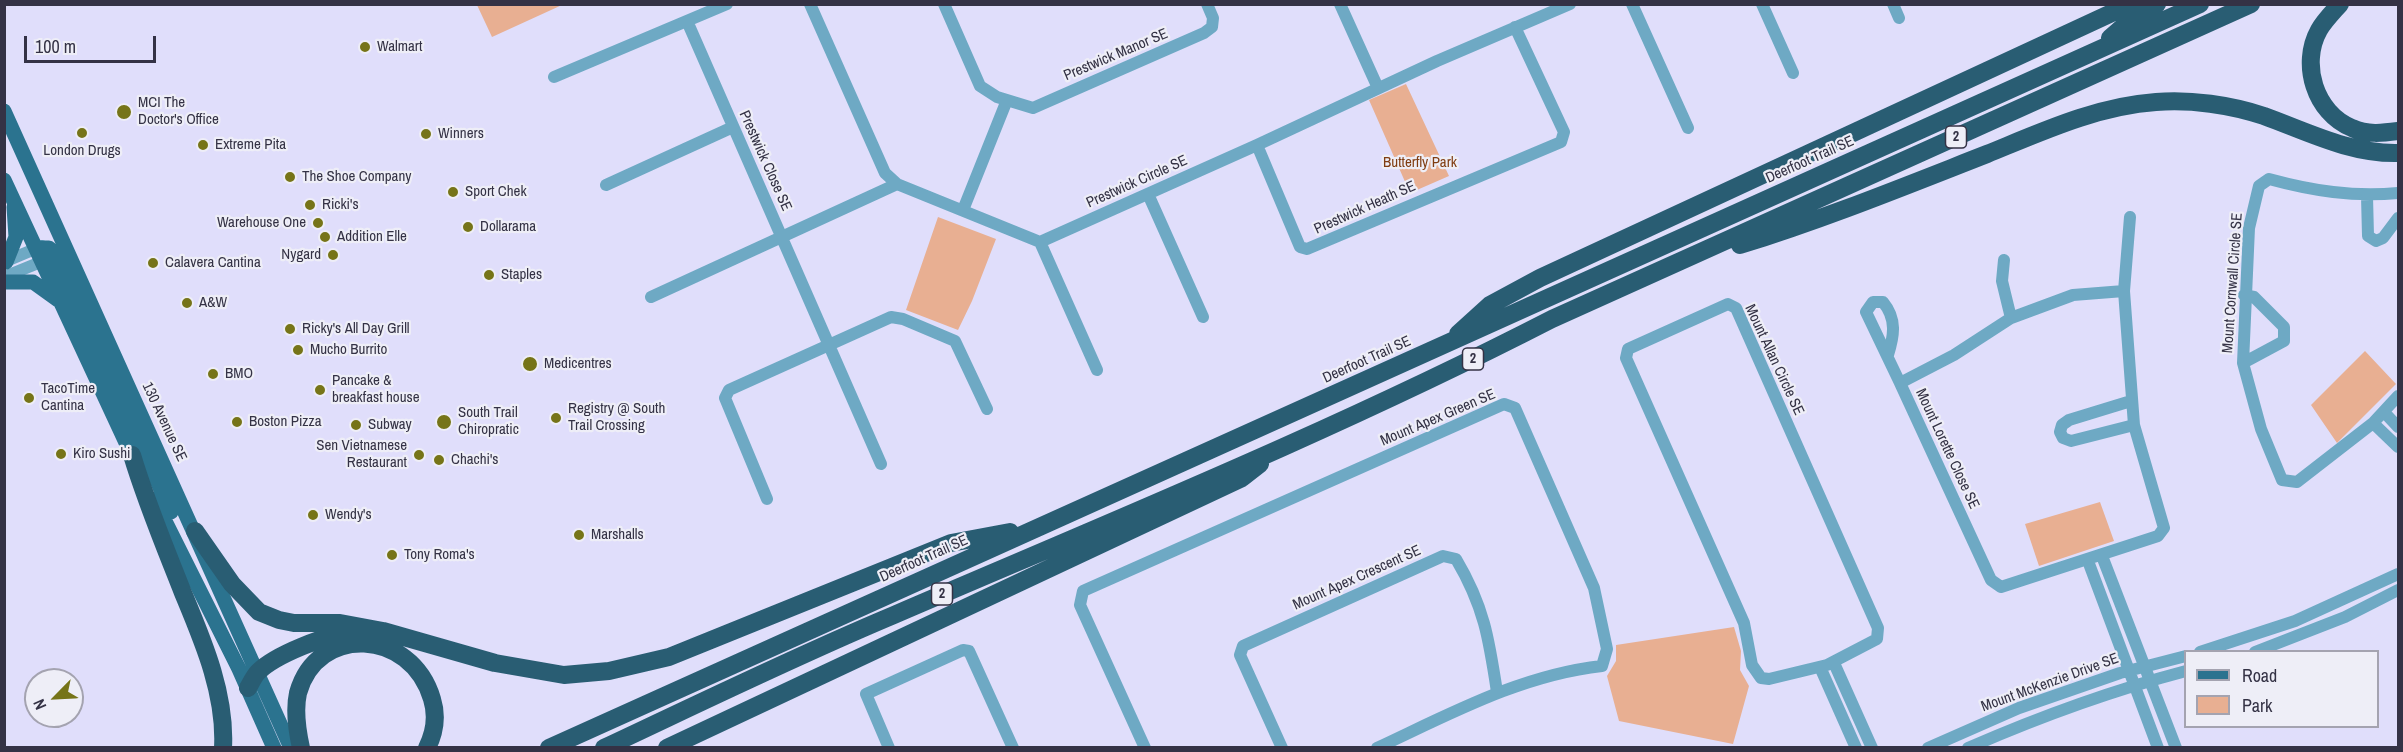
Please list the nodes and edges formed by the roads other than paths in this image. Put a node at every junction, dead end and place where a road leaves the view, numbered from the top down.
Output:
1 (727, 4) edge
2 (810, 4) edge
3 (944, 4) edge
4 (1207, 4) edge
5 (1340, 4) edge
6 (1570, 4) edge
7 (1632, 4) edge
8 (1762, 4) edge
9 (1893, 4) edge
10 (2131, 4) edge
11 (2157, 4) edge
12 (2200, 4) edge
13 (2251, 4) edge
14 (2340, 4) edge
15 (1899, 18) dead end
16 (687, 21) junction
17 (1515, 27) junction
18 (2091, 53) junction
19 (1793, 73) dead end
20 (554, 77) dead end
21 (1378, 88) junction
22 (1007, 100) junction
23 (4, 111) edge
24 (733, 127) junction
25 (1688, 128) dead end
26 (2398, 131) edge
27 (1257, 146) junction
28 (2395, 152) edge
29 (4, 180) edge
30 (897, 184) junction
31 (606, 185) dead end
32 (2398, 193) edge
33 (1148, 194) junction
34 (2367, 196) junction
35 (14, 201) junction
36 (963, 210) junction
37 (2130, 217) dead end
38 (2398, 218) edge
39 (781, 236) junction
40 (1040, 242) junction
41 (53, 250) junction
42 (2004, 260) dead end
43 (5, 262) edge
44 (1661, 270) junction
45 (4, 278) edge
46 (4, 282) edge
47 (2124, 291) junction
48 (2244, 295) junction
49 (651, 297) dead end
50 (62, 304) junction
51 (1203, 317) dead end
52 (2011, 318) junction
53 (1452, 341) junction
54 (828, 346) junction
55 (1888, 356) dead end
56 (2243, 363) junction
57 (1097, 370) dead end
58 (1900, 382) junction
59 (2398, 396) edge
60 (2131, 401) junction
61 (987, 409) dead end
62 (2384, 412) junction
63 (2373, 423) junction
64 (2134, 425) junction
65 (2398, 427) edge
66 (1284, 446) junction
67 (2398, 447) edge
68 (132, 455) junction
69 (881, 464) dead end
70 (767, 499) dead end
71 (1038, 528) junction
72 (195, 531) junction
73 (2102, 556) junction
74 (2088, 561) junction
75 (2398, 574) edge
76 (2398, 591) edge
77 (383, 631) junction
78 (242, 637) junction
79 (2203, 650) edge
80 (2257, 650) edge
81 (2184, 656) edge
82 (1834, 663) junction
83 (2144, 666) junction
84 (1820, 667) junction
85 (2129, 670) junction
86 (258, 672) junction
87 (2184, 672) edge
88 (2150, 681) junction
89 (2134, 685) junction
90 (248, 688) junction
91 (1497, 692) junction
92 (1405, 734) junction
93 (1395, 744) edge
94 (223, 747) edge
95 (274, 747) edge
96 (291, 747) edge
97 (301, 747) edge
98 (427, 747) edge
99 (549, 747) edge
100 (603, 747) edge
101 (667, 747) edge
102 (889, 747) edge
103 (1013, 747) edge
104 (1145, 747) edge
105 (1282, 747) edge
106 (1377, 747) edge
107 (1411, 747) edge
108 (1856, 747) edge
109 (1872, 747) edge
110 (1928, 747) edge
111 (1968, 747) edge
112 (2158, 747) edge
113 (2176, 747) edge

1 - 16 street
2 - 30 street
3 - 22 street, Prestwick Manor SE
4 - 22 street, Prestwick Manor SE
5 - 21 street
6 - 17 street, Prestwick Circle SE
7 - 25 street
8 - 19 street
9 - 15 street
10 - 53 highway
11 - 18 highway
12 - 18 highway, Deerfoot Trail SE / 2
13 - 44 highway, 2
14 - 26 highway
16 - 20 street
16 - 24 street, Prestwick Close SE
17 - 21 street, Prestwick Circle SE
17 - 27 street, Prestwick Heath SE
18 - 53 highway, Deerfoot Trail SE / 2
21 - 27 street, Prestwick Circle SE
22 - 36 street
23 - 41 main road, 130 Avenue SE
24 - 31 street
24 - 39 street, Prestwick Close SE
27 - 33 street, Prestwick Circle SE
28 - 44 highway
29 - 35 main road, 130 Avenue SE
30 - 36 street
30 - 39 street, Prestwick Close SE
32 - 34 street, Mount Cornwall Circle SE
33 - 40 street, Prestwick Circle SE
33 - 51 street
34 - 38 street
34 - 48 street, Mount Cornwall Circle SE
35 - 41 main road, 130 Avenue SE
35 - 43 main road
36 - 40 street
37 - 47 street
39 - 49 street
39 - 54 street
40 - 57 street
41 - 43 street
41 - 45 street
41 - 50 main road, 130 Avenue SE
41 - 72 main road, 130 Avenue SE
41 - 78 main road
42 - 52 street
44 - 66 highway, 2
46 - 50 main road
47 - 52 street, Mount Lorette Close SE
47 - 60 street, Mount Lorette Close SE
48 - 56 street, Mount Cornwall Circle SE
48 - 56 street
50 - 68 main road, 130 Avenue SE
52 - 58 street, Mount Lorette Close SE
53 - 71 highway, Deerfoot Trail SE / 2
54 - 61 street
54 - 69 street
54 - 70 street
55 - 58 street
56 - 63 street, Mount Cornwall Circle SE
58 - 74 street, Mount Lorette Close SE
59 - 62 street, Mount Cornwall Circle SE
60 - 64 street, Mount Lorette Close SE
60 - 64 street
62 - 63 street, Mount Cornwall Circle SE
62 - 65 street
63 - 67 street
64 - 73 street, Mount Lorette Close SE
66 - 100 highway, 2
66 - 101 highway
68 - 90 main road, 130 Avenue SE
68 - 94 highway
71 - 77 highway
71 - 99 highway, Deerfoot Trail SE / 2
72 - 77 highway
72 - 78 main road, 130 Avenue SE
73 - 74 street, Mount Lorette Close SE
73 - 83 street
74 - 85 street
75 - 79 street
76 - 80 street
77 - 86 highway
78 - 86 main road, 130 Avenue SE
81 - 83 street, Mount McKenzie Drive SE
82 - 84 street, Mount Allan Circle SE
82 - 84 street, Mount Allan Circle SE
82 - 109 street
83 - 85 street, Mount McKenzie Drive SE
83 - 88 street
84 - 108 street
85 - 89 street
85 - 110 street, Mount McKenzie Drive SE
86 - 90 highway
86 - 96 main road, 130 Avenue SE
87 - 88 street, Mount McKenzie Drive SE
88 - 89 street, Mount McKenzie Drive SE
88 - 113 street
89 - 111 street, Mount McKenzie Drive SE
89 - 112 street
90 - 95 main road, 130 Avenue SE
91 - 92 street, Mount Apex Green SE
91 - 104 street, Mount Apex Green SE
91 - 105 street, Mount Apex Crescent SE
92 - 93 street, Mount Apex Green SE
92 - 107 street
93 - 106 street, Mount Apex Green SE
97 - 98 highway
102 - 103 street

